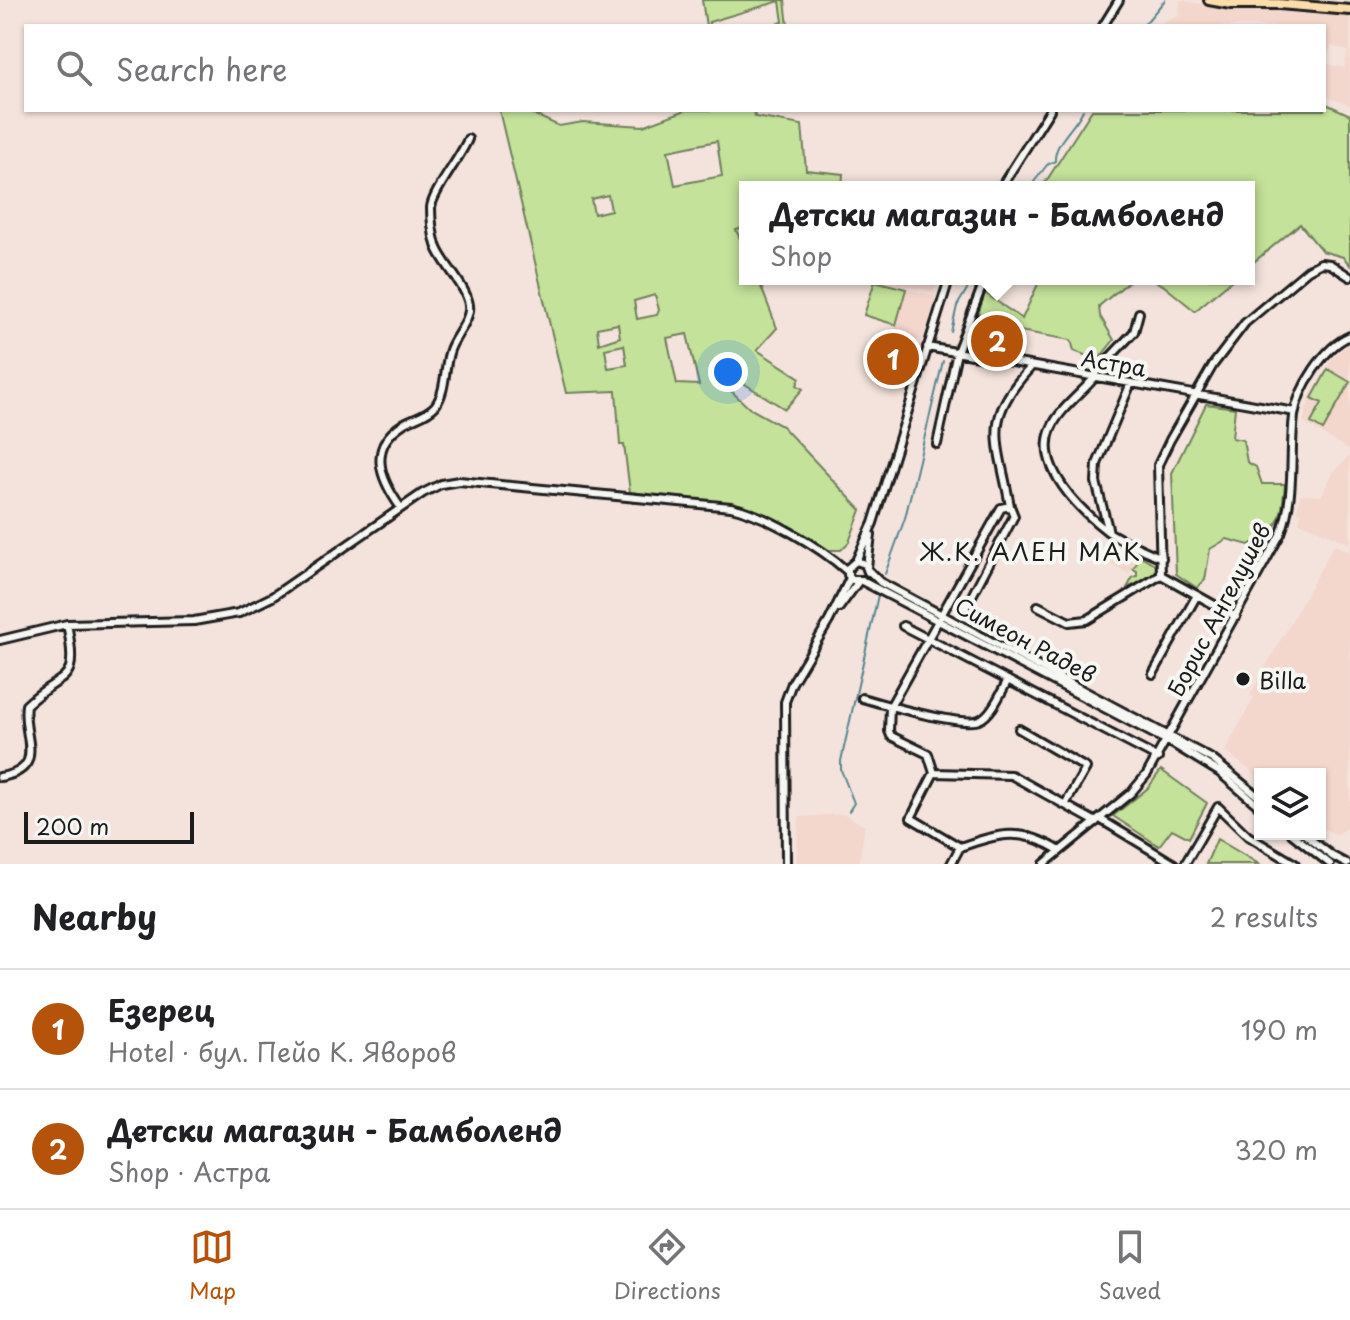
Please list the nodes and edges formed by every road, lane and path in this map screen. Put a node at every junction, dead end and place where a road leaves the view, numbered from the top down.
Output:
1 (1119, 0) edge
2 (1209, 0) edge
3 (1298, 0) edge
4 (1279, 4) junction
5 (1350, 10) edge
6 (1104, 24) edge
7 (1049, 112) edge
8 (468, 139) dead end
9 (1006, 181) edge
10 (1350, 277) edge
11 (947, 285) edge
12 (983, 285) edge
13 (1139, 313) dead end
14 (1350, 336) edge
15 (927, 347) junction
16 (957, 352) junction
17 (1032, 366) junction
18 (1095, 377) junction
19 (1131, 383) junction
20 (1195, 395) junction
21 (1295, 412) junction
22 (937, 444) dead end
23 (1010, 506) junction
24 (401, 508) junction
25 (873, 523) junction
26 (1109, 532) junction
27 (1162, 558) junction
28 (834, 559) junction
29 (854, 562) junction
30 (868, 569) junction
31 (848, 574) junction
32 (1161, 575) junction
33 (860, 581) junction
34 (1197, 595) junction
35 (1038, 606) dead end
36 (965, 609) dead end
37 (1236, 617) junction
38 (940, 618) junction
39 (829, 621) junction
40 (67, 624) junction
41 (903, 626) dead end
42 (929, 639) junction
43 (0, 640) edge
44 (1153, 674) dead end
45 (1008, 680) junction
46 (862, 698) dead end
47 (890, 707) junction
48 (1019, 729) dead end
49 (1169, 738) junction
50 (1158, 758) junction
51 (934, 773) junction
52 (0, 777) edge
53 (1254, 793) edge
54 (1254, 802) edge
55 (1066, 803) junction
56 (1098, 820) junction
57 (1300, 840) edge
58 (1312, 840) edge
59 (960, 847) junction
60 (1060, 851) junction
61 (786, 864) edge
62 (951, 864) edge
63 (1044, 864) edge
64 (1174, 864) edge
65 (1185, 864) edge
66 (1295, 864) edge
67 (1330, 864) edge
68 (1347, 864) edge

1 - 6 street
2 - 4 main road
3 - 4 main road
4 - 5 main road
7 - 9 street
8 - 24 street
10 - 20 street
11 - 15 street
12 - 16 street
13 - 18 street
14 - 21 street, Борис Ангелушев
15 - 16 street, Астра
15 - 25 street
16 - 17 street, Астра
16 - 22 street
17 - 18 street, Астра
17 - 23 street
18 - 19 street, Астра
18 - 26 street
19 - 20 street, Астра
19 - 26 street
20 - 21 street, Астра
20 - 27 street
21 - 37 street, Борис Ангелушев
23 - 36 street
23 - 38 street
24 - 28 street
24 - 40 street
25 - 29 street
25 - 30 street
26 - 27 street
27 - 32 street
28 - 29 street
28 - 31 street
29 - 30 street
29 - 31 street
30 - 33 street
30 - 38 street, Симеон Радев
31 - 33 street
31 - 39 street
32 - 34 street
32 - 35 street
33 - 38 street, Симеон Радев
33 - 39 street
34 - 37 street
34 - 44 street
37 - 49 street, Борис Ангелушев
38 - 42 street
38 - 49 street, Симеон Радев
39 - 61 street
40 - 43 street
40 - 52 street
41 - 42 street
42 - 45 street
42 - 47 street
45 - 47 street
45 - 50 street
46 - 47 street
47 - 51 street
48 - 55 street
49 - 50 street, Борис Ангелушев
49 - 53 street
49 - 54 street
50 - 56 street, Борис Ангелушев
51 - 55 street
51 - 59 street
55 - 56 street
56 - 60 street, Борис Ангелушев
56 - 64 street
57 - 67 street
58 - 68 street
59 - 60 street
59 - 62 street
60 - 63 street, Борис Ангелушев
65 - 66 street

